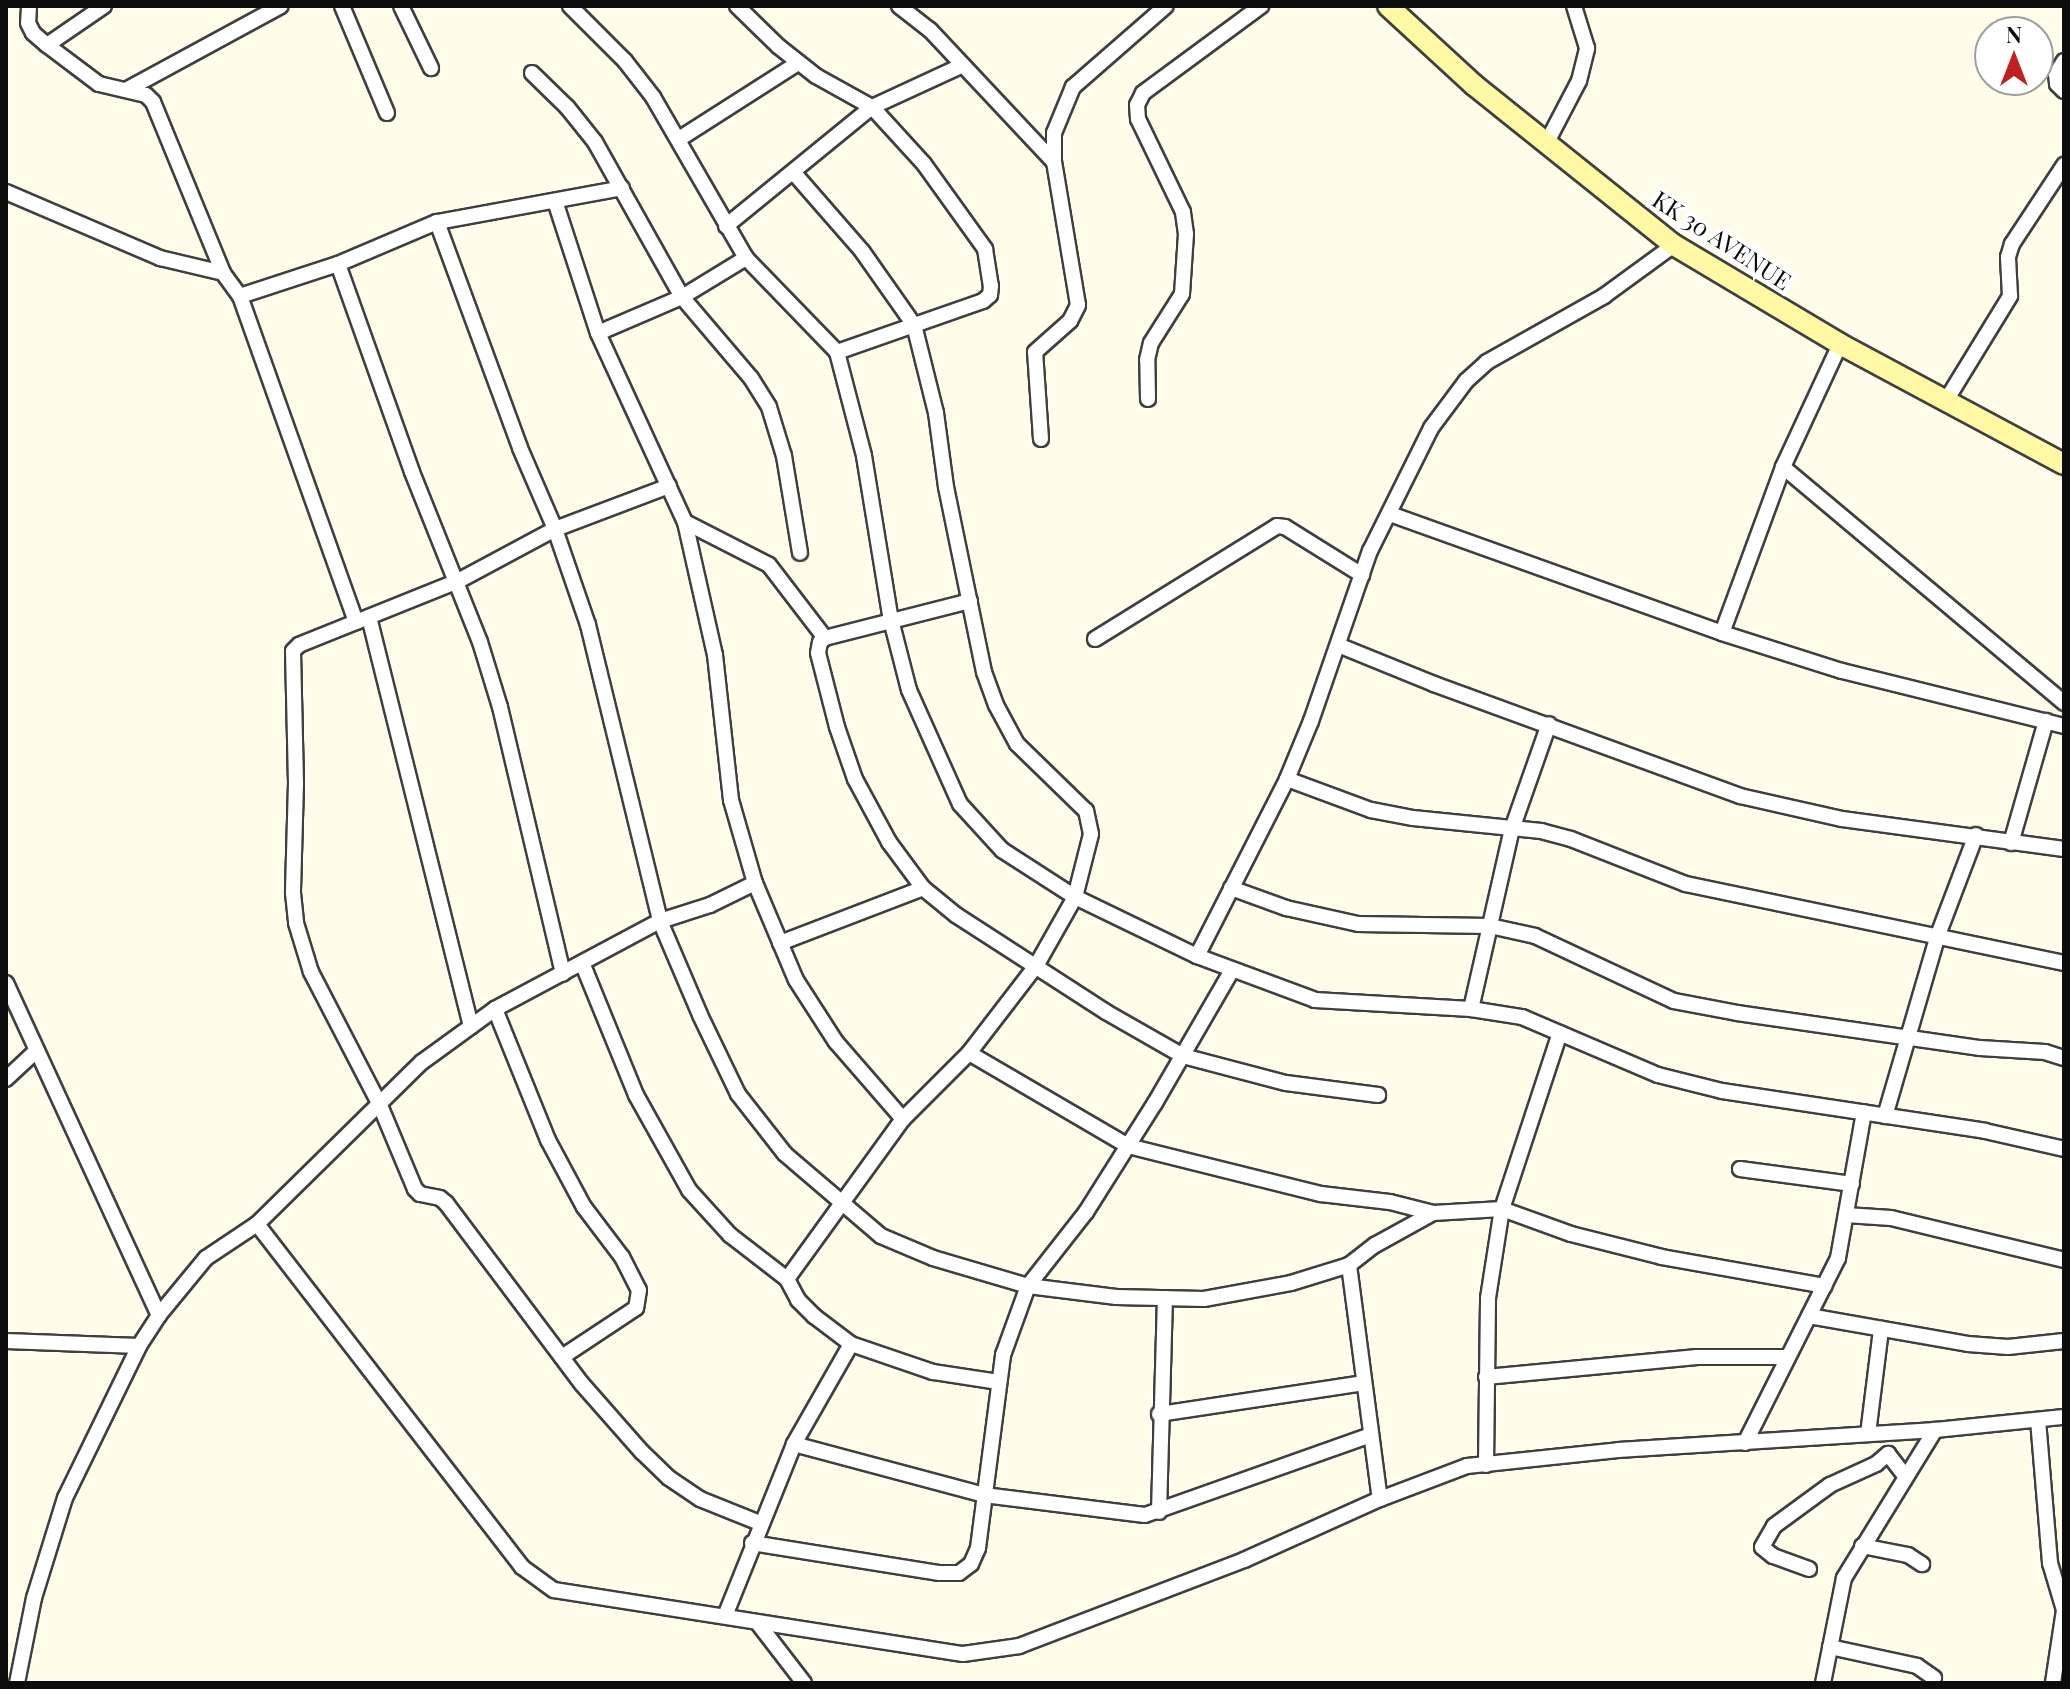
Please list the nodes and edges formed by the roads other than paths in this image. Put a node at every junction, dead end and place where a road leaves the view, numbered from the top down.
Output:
1 (29, 6) edge
2 (104, 6) edge
3 (281, 6) edge
4 (342, 6) edge
5 (401, 6) edge
6 (570, 6) edge
7 (737, 6) edge
8 (899, 6) edge
9 (1166, 6) edge
10 (1261, 6) edge
11 (1388, 6) edge
12 (1574, 6) edge
13 (47, 45) junction
14 (2064, 61) edge
15 (798, 63) junction
16 (963, 65) junction
17 (431, 68) dead end
18 (532, 73) dead end
19 (126, 90) junction
20 (2064, 91) edge
21 (872, 107) junction
22 (387, 113) dead end
23 (679, 139) junction
24 (1546, 144) junction
25 (1054, 162) junction
26 (2064, 165) edge
27 (793, 172) junction
28 (622, 188) junction
29 (6, 192) edge
30 (555, 201) junction
31 (437, 222) junction
32 (726, 226) junction
33 (1674, 245) junction
34 (746, 258) junction
35 (338, 264) junction
36 (223, 273) junction
37 (240, 296) junction
38 (682, 297) junction
39 (914, 325) junction
40 (598, 333) junction
41 (1840, 344) junction
42 (837, 352) junction
43 (1148, 399) dead end
44 (1947, 399) junction
45 (1041, 439) dead end
46 (2064, 464) edge
47 (1783, 467) junction
48 (669, 486) junction
49 (1390, 514) junction
50 (685, 522) junction
51 (555, 529) junction
52 (800, 553) dead end
53 (1362, 575) junction
54 (458, 581) junction
55 (970, 601) junction
56 (362, 619) junction
57 (891, 620) junction
58 (1722, 633) junction
59 (825, 638) junction
60 (1095, 639) dead end
61 (1338, 645) junction
62 (2064, 703) edge
63 (2046, 721) junction
64 (1549, 724) junction
65 (2064, 726) edge
66 (1287, 779) junction
67 (1512, 829) junction
68 (1976, 835) junction
69 (2011, 843) junction
70 (2064, 849) edge
71 (755, 883) junction
72 (923, 888) junction
73 (1231, 888) junction
74 (1075, 897) junction
75 (660, 921) junction
76 (1490, 926) junction
77 (1938, 935) junction
78 (780, 943) junction
79 (1197, 956) junction
80 (2064, 963) edge
81 (583, 965) junction
82 (1036, 966) junction
83 (1231, 972) junction
84 (563, 974) junction
85 (6, 983) edge
86 (495, 1009) junction
87 (1471, 1009) junction
88 (471, 1026) junction
89 (1560, 1033) junction
90 (1908, 1037) junction
91 (37, 1050) junction
92 (969, 1053) junction
93 (1183, 1056) junction
94 (2064, 1058) edge
95 (6, 1079) edge
96 (1378, 1095) dead end
97 (379, 1103) junction
98 (1864, 1112) junction
99 (1885, 1116) junction
100 (903, 1119) junction
101 (1128, 1146) junction
102 (2064, 1149) edge
103 (1740, 1169) dead end
104 (1852, 1184) junction
105 (841, 1204) junction
106 (1502, 1209) junction
107 (1433, 1213) junction
108 (1846, 1215) junction
109 (257, 1224) junction
110 (2064, 1260) edge
111 (1349, 1265) junction
112 (787, 1279) junction
113 (1028, 1286) junction
114 (1824, 1286) junction
115 (1165, 1298) junction
116 (159, 1315) junction
117 (1809, 1316) junction
118 (1881, 1329) junction
119 (6, 1341) edge
120 (2064, 1341) edge
121 (851, 1344) junction
122 (139, 1346) junction
123 (562, 1357) junction
124 (1787, 1357) junction
125 (1486, 1377) junction
126 (998, 1382) junction
127 (1364, 1383) junction
128 (1159, 1414) junction
129 (2064, 1417) edge
130 (2038, 1420) junction
131 (1935, 1430) junction
132 (1868, 1434) junction
133 (1371, 1435) junction
134 (1745, 1443) junction
135 (794, 1444) junction
136 (1486, 1465) junction
137 (1906, 1477) junction
138 (984, 1495) junction
139 (1380, 1499) junction
140 (1159, 1512) junction
141 (760, 1523) junction
142 (752, 1543) junction
143 (1862, 1546) junction
144 (1922, 1564) dead end
145 (1809, 1569) dead end
146 (725, 1616) junction
147 (757, 1622) junction
148 (1830, 1647) junction
149 (1934, 1678) dead end
150 (17, 1683) edge
151 (804, 1683) edge
152 (1823, 1683) edge
153 (2053, 1683) edge

1 - 13 street
2 - 13 street
3 - 19 street
4 - 22 street
5 - 17 street
6 - 23 street
7 - 15 street
8 - 16 street
9 - 25 street
10 - 43 street
11 - 24 main road, KK 30 AVENUE
12 - 24 street
13 - 19 street
14 - 20 street
15 - 21 street
15 - 23 street
16 - 21 street
16 - 25 street
18 - 28 street
19 - 36 street
21 - 27 street
21 - 39 street
23 - 32 street
24 - 33 main road, KK 30 AVENUE
25 - 45 street
26 - 44 street
27 - 32 street
27 - 39 street
28 - 30 street
28 - 38 street
29 - 36 street
30 - 31 street
30 - 40 street
31 - 35 street
31 - 51 street
32 - 34 street
33 - 41 main road, KK 30 AVENUE
33 - 49 street
34 - 38 street
34 - 42 street
35 - 37 street
35 - 54 street
36 - 37 street
37 - 56 street
38 - 40 street
38 - 52 street
39 - 42 street
39 - 55 street
40 - 48 street
41 - 44 main road, KK 30 AVENUE
41 - 47 street
42 - 57 street
44 - 46 main road, KK 30 AVENUE
47 - 58 street
47 - 62 street
48 - 50 street
48 - 51 street
49 - 53 street
49 - 58 street
50 - 59 street
50 - 71 street
51 - 54 street
51 - 75 street
53 - 60 street
53 - 61 street
54 - 56 street
54 - 84 street
55 - 57 street
55 - 74 street
56 - 88 street
56 - 97 street
57 - 59 street
57 - 74 street
58 - 63 street
59 - 72 street
61 - 64 street
61 - 66 street
63 - 65 street
63 - 69 street
64 - 67 street
64 - 68 street
66 - 67 street
66 - 73 street
67 - 76 street
67 - 77 street
68 - 69 street
68 - 77 street
69 - 70 street
71 - 75 street
71 - 78 street
72 - 78 street
72 - 82 street
73 - 76 street
73 - 79 street
74 - 79 street
74 - 82 street
75 - 81 street
75 - 105 street
76 - 87 street
76 - 90 street
77 - 80 street
77 - 90 street
78 - 100 street
79 - 83 street
81 - 84 street
81 - 112 street
82 - 92 street
82 - 93 street
83 - 87 street
83 - 93 street
84 - 86 street
85 - 91 street
86 - 88 street
86 - 123 street
87 - 89 street
88 - 97 street
89 - 98 street
89 - 106 street
90 - 94 street
90 - 99 street
91 - 95 street
91 - 116 street
92 - 100 street
92 - 101 street
93 - 96 street
93 - 101 street
97 - 109 street
97 - 123 street
98 - 99 street
98 - 104 street
99 - 102 street
100 - 105 street
101 - 107 street
101 - 113 street
103 - 104 street
104 - 108 street
105 - 112 street
105 - 113 street
106 - 107 street
106 - 114 street
106 - 125 street
107 - 111 street
108 - 110 street
108 - 114 street
109 - 116 street
109 - 146 street
111 - 115 street
111 - 127 street
112 - 121 street
113 - 115 street
113 - 126 street
114 - 117 street
115 - 128 street
116 - 122 street
117 - 118 street
117 - 124 street
118 - 120 street
118 - 132 street
119 - 122 street
121 - 126 street
121 - 135 street
122 - 150 street
123 - 141 street
124 - 125 street
124 - 134 street
125 - 136 street
126 - 138 street
127 - 128 street
127 - 133 street
128 - 140 street
129 - 130 street
130 - 131 street
130 - 153 street
131 - 132 street
131 - 137 street
132 - 134 street
133 - 139 street
133 - 140 street
134 - 136 street
135 - 138 street
135 - 141 street
136 - 139 street
137 - 143 street
137 - 145 street
138 - 140 street
138 - 142 street
139 - 147 street
141 - 142 street
142 - 146 street
143 - 144 street
143 - 148 street
146 - 147 street
147 - 151 street
148 - 149 street
148 - 152 street

